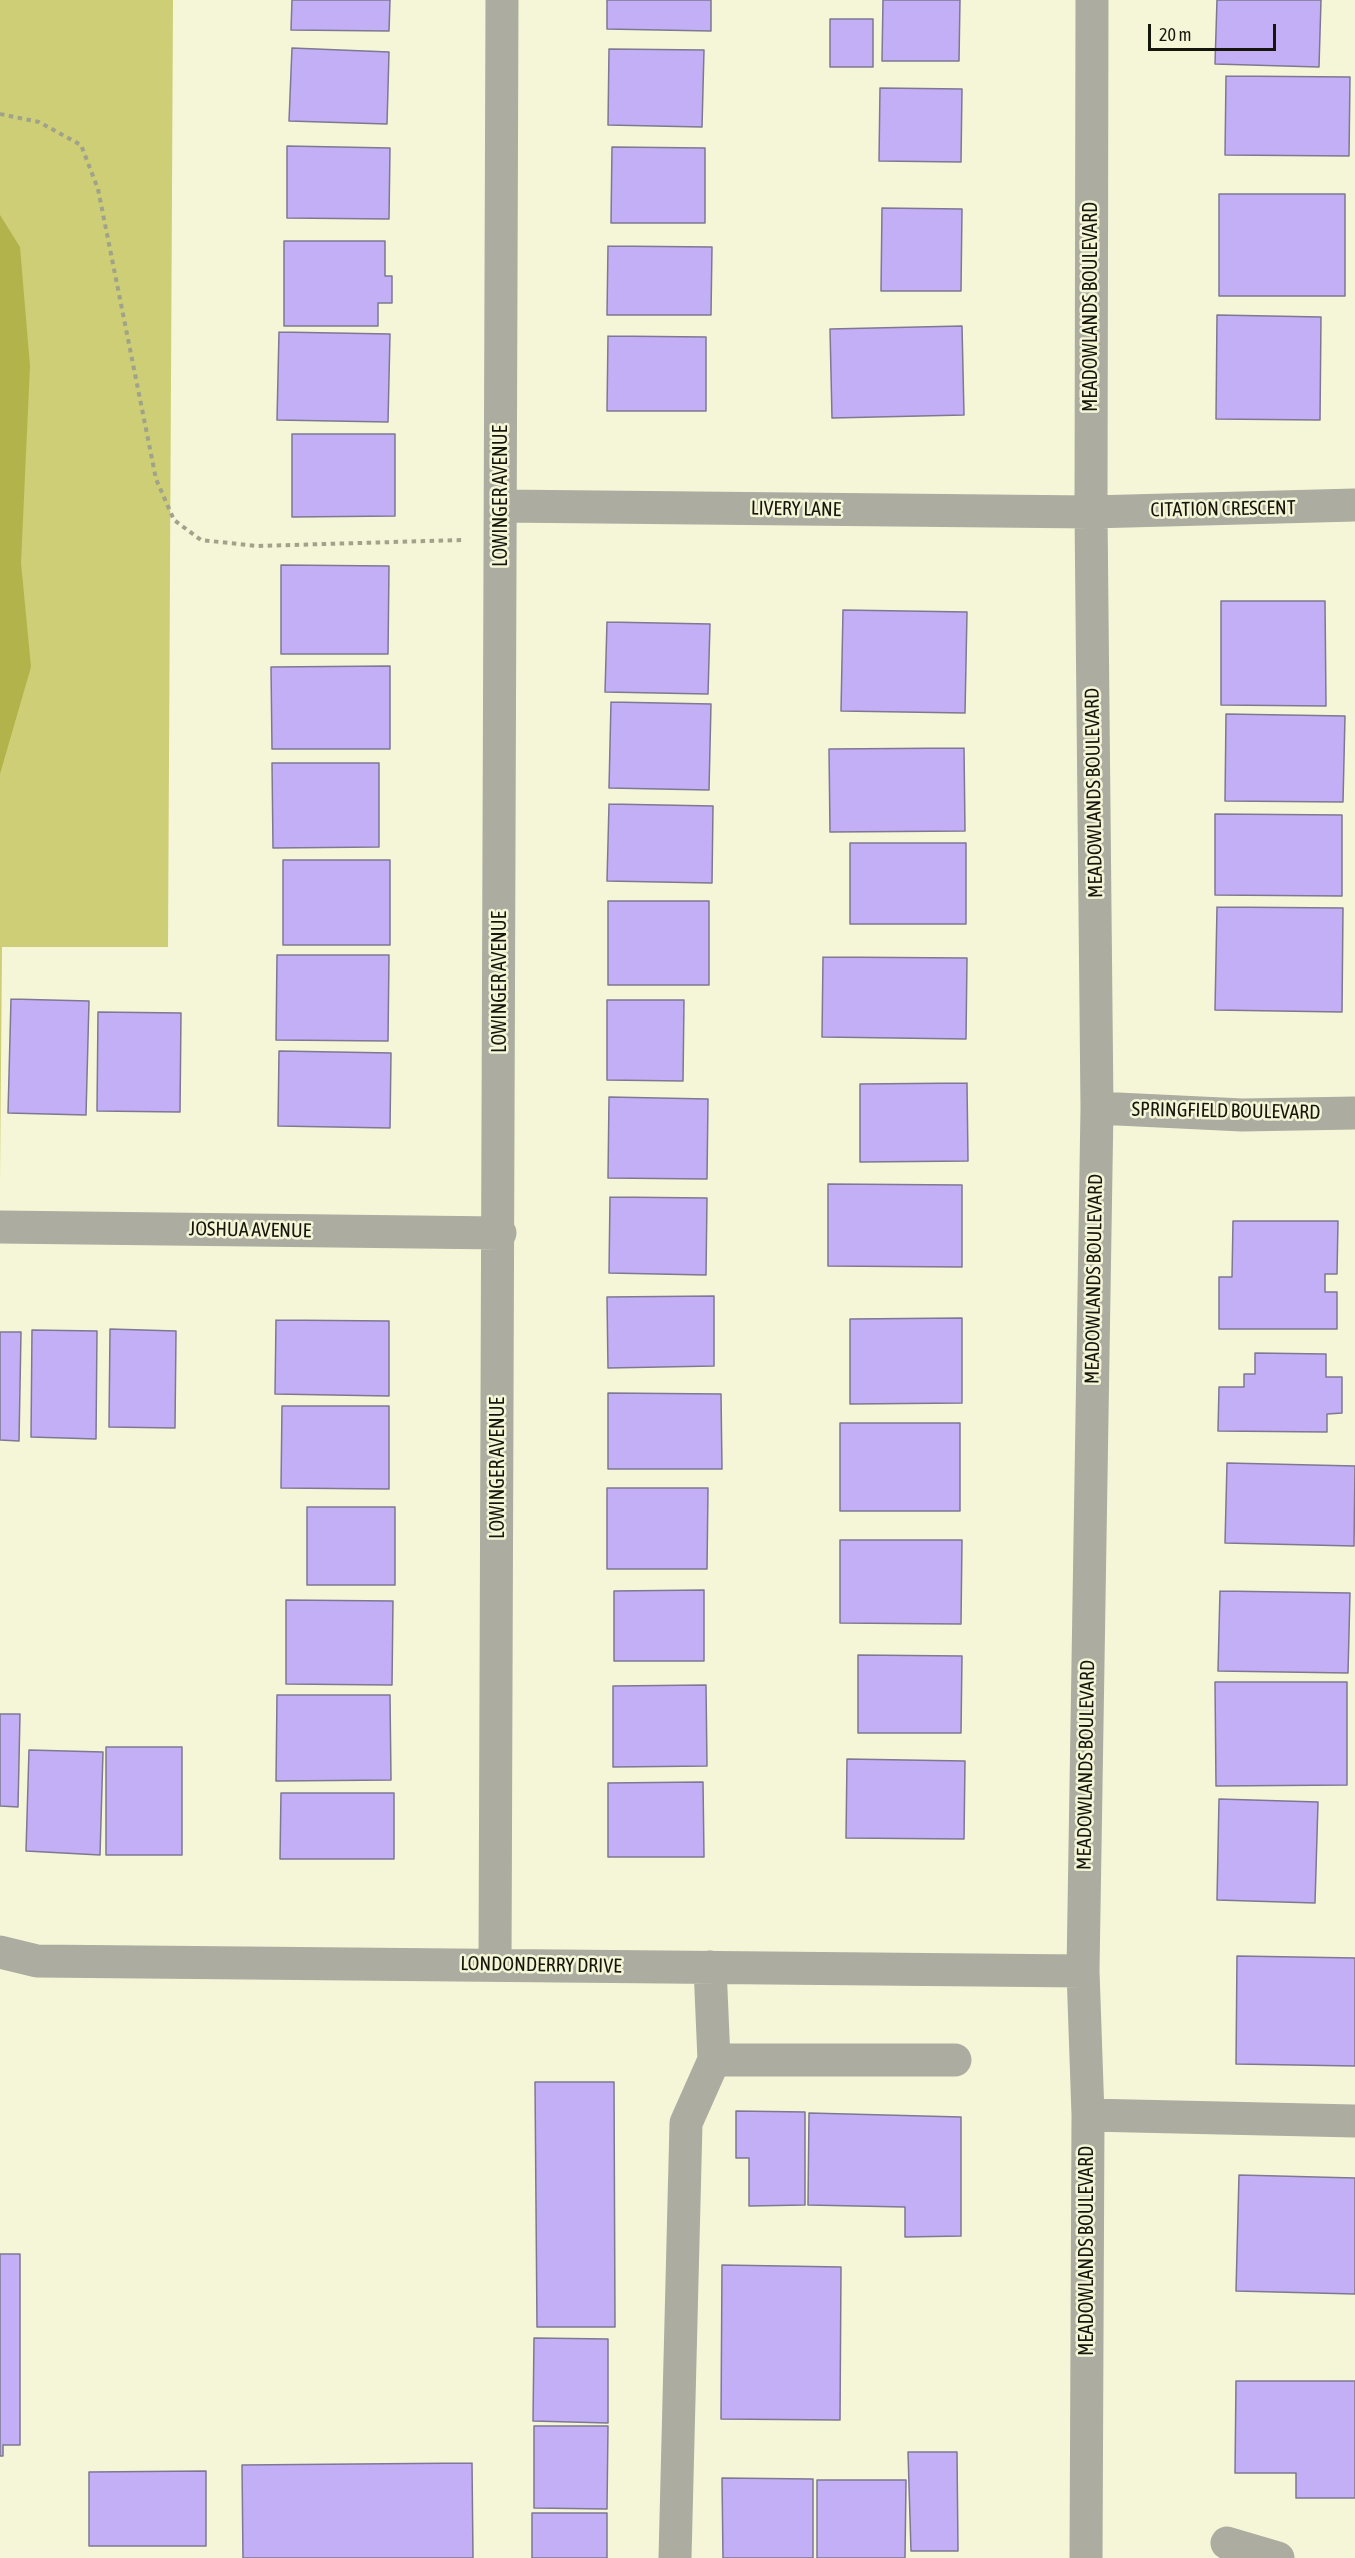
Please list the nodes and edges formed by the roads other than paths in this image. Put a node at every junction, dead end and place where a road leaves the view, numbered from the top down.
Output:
1 (502, 0) edge
2 (1092, 0) edge
3 (1355, 505) edge
4 (501, 506) junction
5 (1091, 512) junction
6 (1097, 1108) junction
7 (1355, 1113) edge
8 (0, 1227) edge
9 (500, 1233) junction
10 (0, 1952) edge
11 (495, 1965) junction
12 (710, 1967) junction
13 (1083, 1971) junction
14 (714, 2060) junction
15 (955, 2060) dead end
16 (1088, 2115) junction
17 (1355, 2121) edge
18 (1227, 2543) dead end
19 (675, 2558) edge
20 (1086, 2558) edge
21 (1278, 2558) edge

1 - 4 street, LOWINGER AVENUE
2 - 5 street, MEADOWLANDS BOULEVARD
3 - 5 street, CITATION CRESCENT
4 - 5 street, LIVERY LANE
4 - 9 street, LOWINGER AVENUE
5 - 6 street, MEADOWLANDS BOULEVARD
6 - 7 street, SPRINGFIELD BOULEVARD
6 - 13 street, MEADOWLANDS BOULEVARD
8 - 9 street, JOSHUA AVENUE
9 - 11 street, LOWINGER AVENUE
10 - 11 street, LONDONDERRY DRIVE
11 - 12 street, LONDONDERRY DRIVE
12 - 13 street, LONDONDERRY DRIVE
12 - 14 street
13 - 16 street, MEADOWLANDS BOULEVARD
14 - 15 street
14 - 19 street
16 - 17 street
16 - 20 street, MEADOWLANDS BOULEVARD
18 - 21 street

